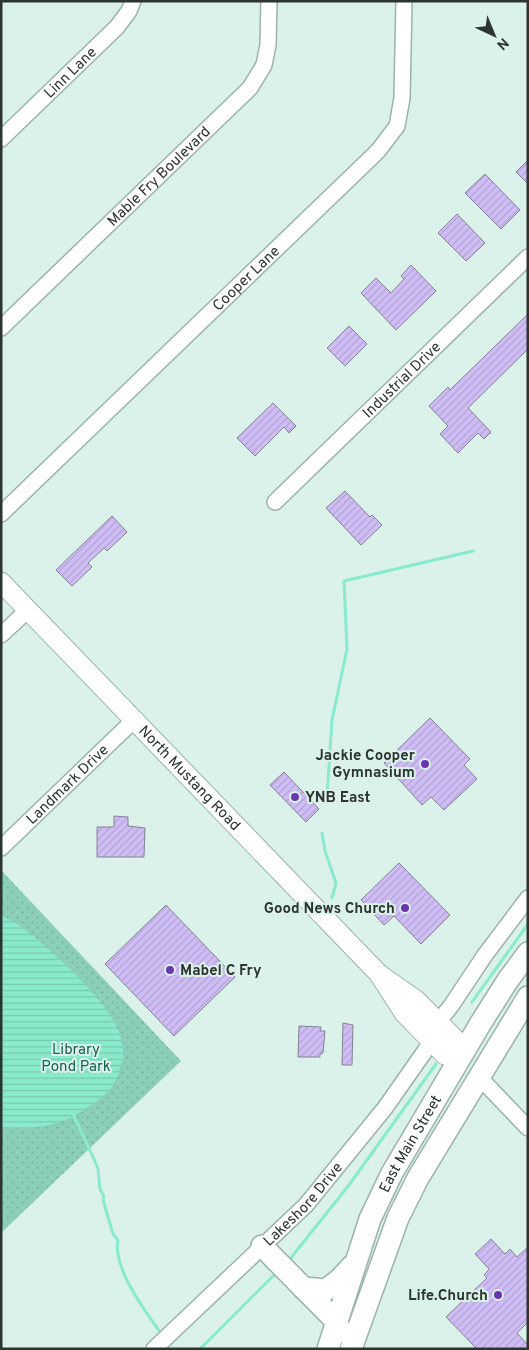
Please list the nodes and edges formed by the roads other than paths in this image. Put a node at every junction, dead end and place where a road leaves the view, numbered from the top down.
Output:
1 (133, 1) edge
2 (269, 1) edge
3 (404, 1) edge
4 (1, 139) edge
5 (528, 258) edge
6 (1, 328) edge
7 (275, 502) dead end
8 (1, 514) edge
9 (1, 582) edge
10 (28, 610) junction
11 (1, 635) edge
12 (134, 720) junction
13 (1, 848) edge
14 (528, 898) edge
15 (528, 953) edge
16 (379, 974) junction
17 (528, 997) edge
18 (438, 1022) junction
19 (432, 1042) junction
20 (459, 1058) junction
21 (478, 1076) junction
22 (528, 1128) edge
23 (262, 1246) junction
24 (355, 1262) junction
25 (304, 1288) junction
26 (336, 1321) junction
27 (154, 1349) edge
28 (324, 1349) edge
29 (328, 1349) edge
30 (344, 1349) edge
31 (351, 1349) edge

1 - 4 street, Linn Lane
2 - 6 street, Mable Fry Boulevard
3 - 8 street, Cooper Lane
5 - 7 street, Industrial Drive
9 - 10 main road, North Mustang Road
10 - 11 street
10 - 12 main road, North Mustang Road
12 - 13 street, Landmark Drive
12 - 16 main road, North Mustang Road
14 - 18 street
15 - 20 highway, East Main Street
16 - 18 main road, North Mustang Road
16 - 19 main road, North Mustang Road
17 - 21 highway, East Main Street
18 - 20 main road, North Mustang Road
19 - 20 main road, North Mustang Road
19 - 23 street, Lakeshore Drive
20 - 21 highway
20 - 24 highway, East Main Street
21 - 22 street
21 - 31 highway, East Main Street
23 - 25 highway
23 - 27 street, Lakeshore Drive
24 - 25 highway
24 - 26 highway, East Main Street
25 - 26 highway
25 - 28 highway
26 - 29 highway, East Main Street
26 - 30 highway

